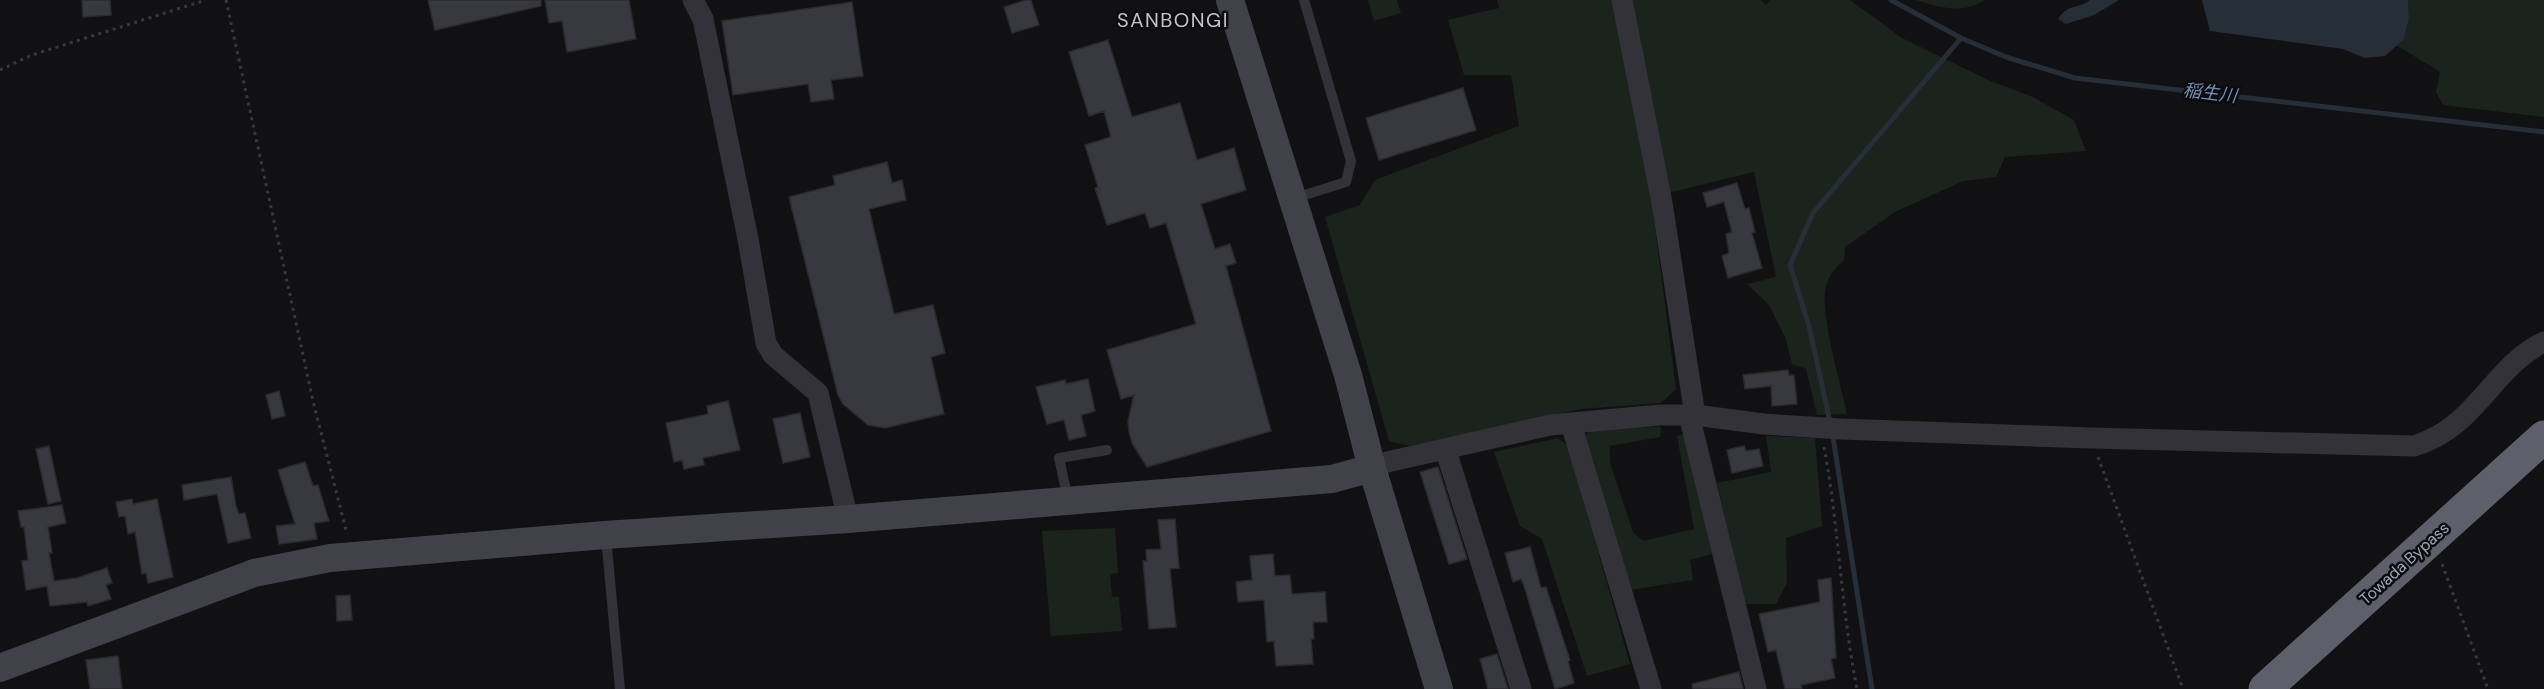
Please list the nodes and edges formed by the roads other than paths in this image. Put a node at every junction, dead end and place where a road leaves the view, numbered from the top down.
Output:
1 (693, 0) edge
2 (1230, 0) edge
3 (1304, 0) edge
4 (1622, 0) edge
5 (1292, 199) junction
6 (2544, 342) edge
7 (1692, 415) junction
8 (1571, 424) junction
9 (2544, 437) edge
10 (1107, 450) dead end
11 (1446, 450) junction
12 (1372, 468) junction
13 (1068, 500) junction
14 (848, 519) junction
15 (605, 535) junction
16 (0, 668) edge
17 (620, 689) edge
18 (1439, 689) edge
19 (1521, 689) edge
20 (1651, 689) edge
21 (1756, 689) edge
22 (2265, 689) edge

1 - 14 street
2 - 5 street
3 - 5 lane
4 - 7 street
5 - 12 street
6 - 7 street
7 - 8 street
7 - 21 street
8 - 11 street
8 - 20 street
9 - 22 highway, Towada Bypass
10 - 13 lane
11 - 12 street
11 - 19 street
12 - 13 street
12 - 18 street
13 - 14 street
14 - 15 street
15 - 16 street
15 - 17 lane

